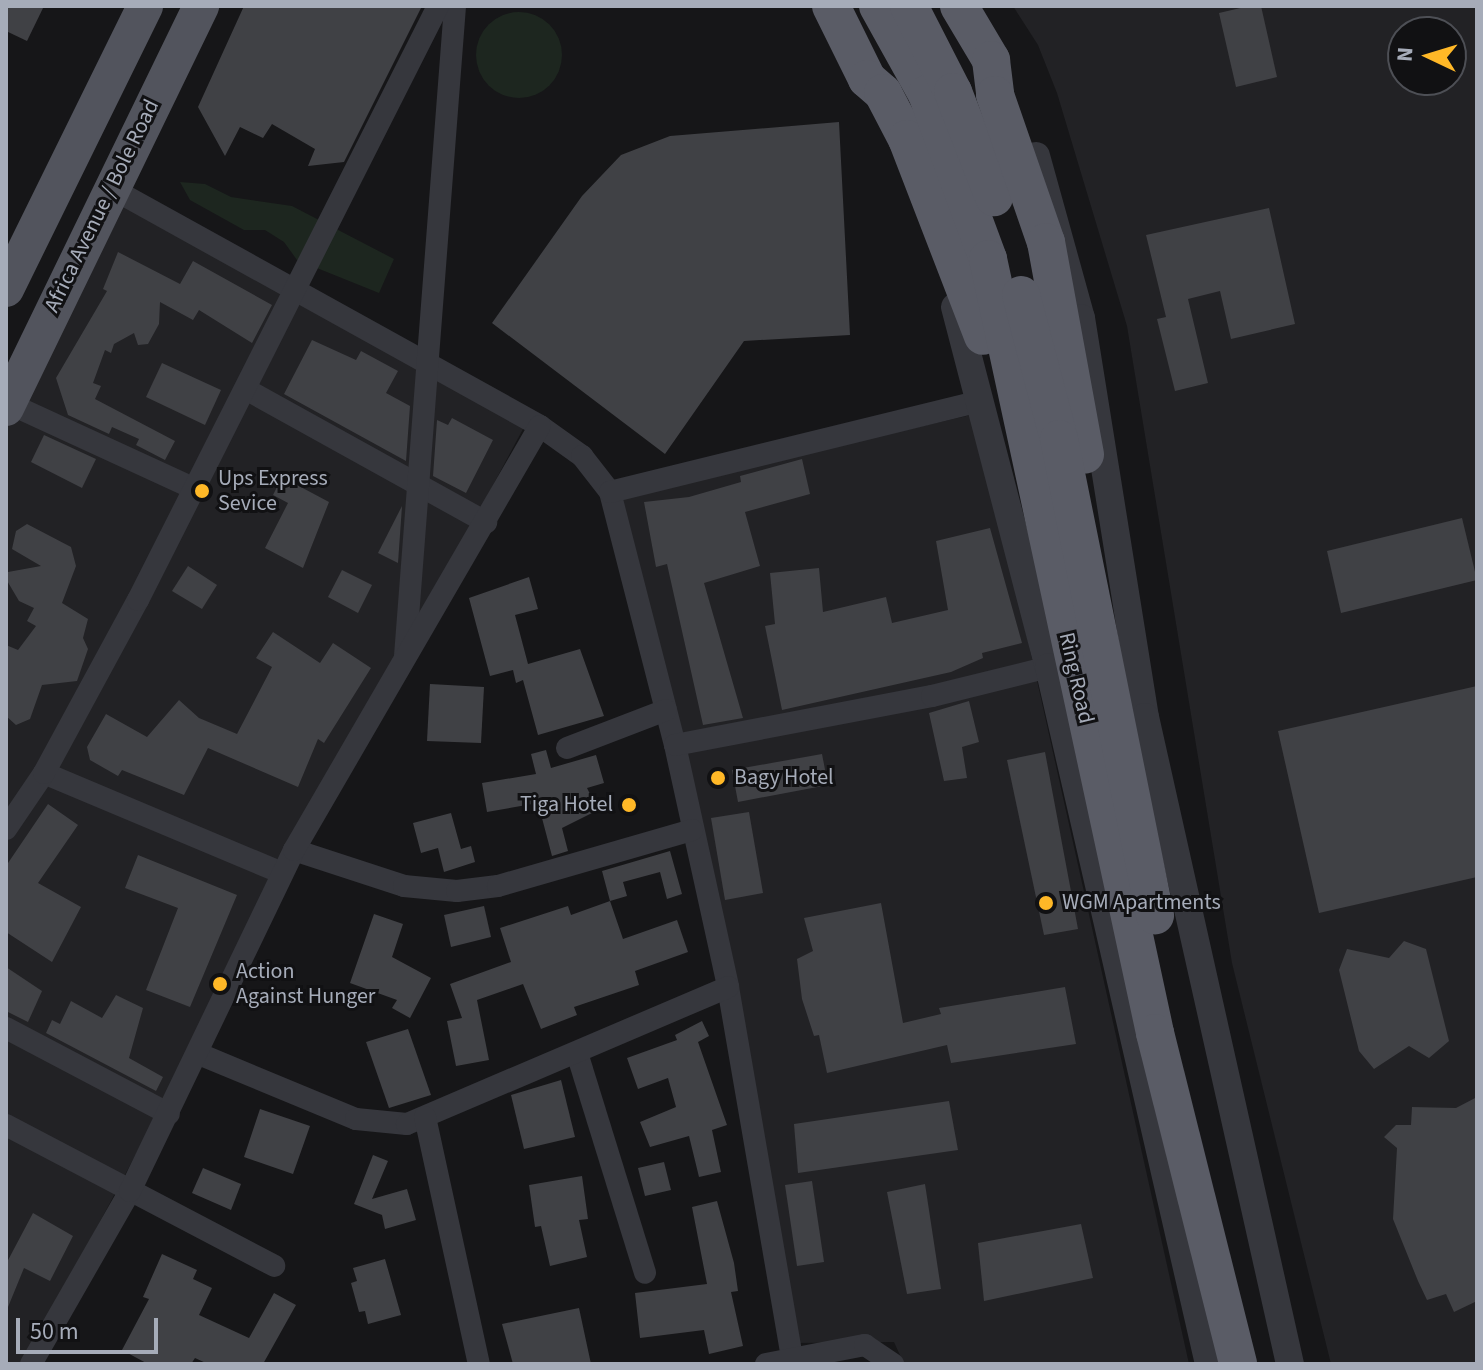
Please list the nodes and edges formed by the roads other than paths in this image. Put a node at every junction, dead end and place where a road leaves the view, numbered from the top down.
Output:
1 (201, 6) edge
2 (438, 6) edge
3 (455, 6) edge
4 (831, 6) edge
5 (878, 6) edge
6 (909, 6) edge
7 (959, 6) edge
8 (143, 11) edge
9 (991, 60) junction
10 (867, 79) junction
11 (940, 93) junction
12 (111, 188) junction
13 (6, 289) edge
14 (303, 290) junction
15 (251, 392) junction
16 (1019, 399) junction
17 (981, 401) junction
18 (7, 405) edge
19 (540, 426) junction
20 (199, 491) junction
21 (610, 492) junction
22 (486, 522) junction
23 (1102, 659) junction
24 (405, 661) junction
25 (1049, 667) junction
26 (666, 710) junction
27 (675, 745) junction
28 (567, 748) dead end
29 (44, 773) junction
30 (6, 829) edge
31 (692, 830) junction
32 (294, 850) junction
33 (282, 873) junction
34 (728, 987) junction
35 (6, 1028) edge
36 (577, 1053) junction
37 (199, 1054) junction
38 (169, 1114) junction
39 (425, 1117) junction
40 (6, 1125) edge
41 (130, 1191) junction
42 (274, 1266) dead end
43 (645, 1273) dead end
44 (792, 1358) junction
45 (31, 1364) edge
46 (479, 1364) edge
47 (766, 1364) edge
48 (893, 1364) edge
49 (1209, 1364) edge
50 (1238, 1364) edge
51 (1262, 1364) edge
52 (1290, 1364) edge

1 - 12 main road, Africa Avenue / Bole Road
2 - 20 street
2 - 29 street
3 - 24 street
4 - 10 highway
5 - 11 highway, Ring Road
6 - 11 highway, Ring Road
7 - 9 highway
8 - 13 main road
9 - 23 highway
9 - 52 street
10 - 16 highway
10 - 17 street
11 - 16 highway, Ring Road
11 - 23 highway, Ring Road
12 - 14 street
12 - 18 main road, Africa Avenue / Bole Road
14 - 15 street
14 - 19 street
15 - 20 street
15 - 22 street
16 - 50 highway, Ring Road
17 - 21 street
17 - 25 street
18 - 20 street
19 - 21 street
19 - 22 street
21 - 26 street
22 - 24 street
23 - 51 highway, Ring Road
24 - 32 street
25 - 27 street
25 - 49 street
26 - 27 street
26 - 28 street
27 - 31 street
29 - 30 street
29 - 33 street
31 - 32 street
31 - 34 street
32 - 33 street
33 - 37 street
34 - 36 street
34 - 44 street
35 - 38 street
36 - 39 street
36 - 43 street
37 - 38 street
37 - 39 street
38 - 41 street
39 - 46 street
40 - 41 street
41 - 42 street
41 - 45 street
44 - 47 street
44 - 48 street

